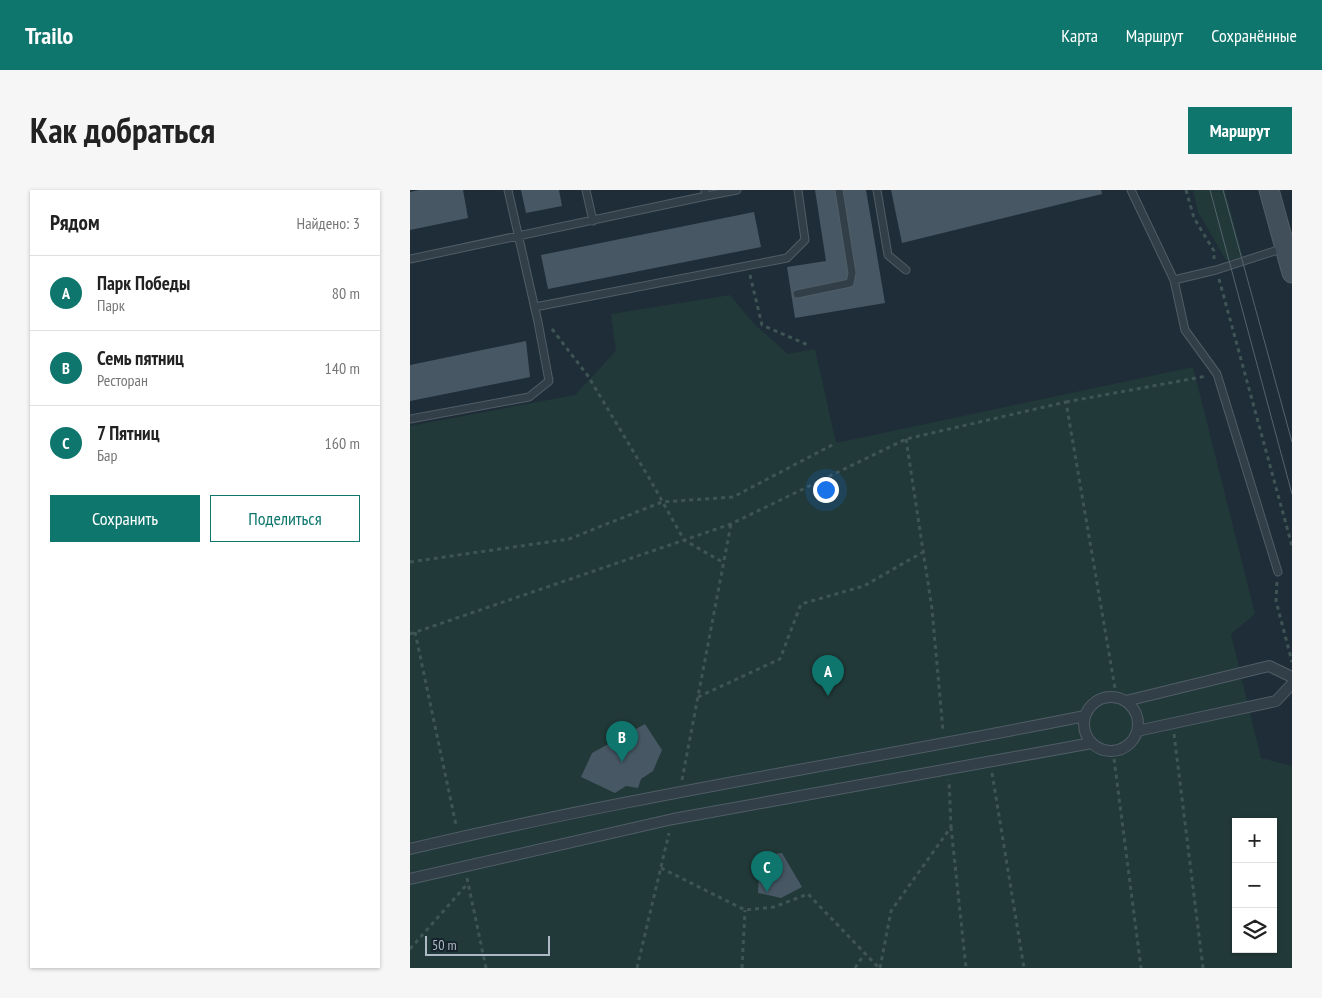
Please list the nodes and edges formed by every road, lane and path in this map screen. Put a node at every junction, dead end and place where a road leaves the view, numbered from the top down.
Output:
1 (508, 190) edge
2 (586, 190) edge
3 (737, 190) edge
4 (798, 190) edge
5 (839, 190) edge
6 (877, 190) edge
7 (1131, 190) edge
8 (1186, 190) edge
9 (1269, 190) edge
10 (705, 193) edge
11 (592, 221) junction
12 (519, 236) junction
13 (1288, 247) edge
14 (410, 259) edge
15 (748, 266) junction
16 (906, 270) dead end
17 (1216, 270) junction
18 (1292, 273) edge
19 (1174, 280) junction
20 (798, 294) dead end
21 (535, 307) junction
22 (808, 345) dead end
23 (1217, 374) junction
24 (1066, 402) junction
25 (410, 418) edge
26 (906, 440) junction
27 (836, 444) dead end
28 (662, 502) junction
29 (731, 524) junction
30 (684, 540) junction
31 (1292, 546) edge
32 (923, 552) junction
33 (410, 562) edge
34 (724, 563) junction
35 (1278, 572) joint
36 (415, 632) junction
37 (410, 634) edge
38 (1292, 662) edge
39 (1292, 677) edge
40 (1292, 684) edge
41 (1116, 695) dead end
42 (698, 698) junction
43 (1126, 701) junction
44 (1085, 716) junction
45 (1172, 724) junction
46 (1137, 731) junction
47 (1092, 743) junction
48 (945, 744) junction
49 (1113, 751) junction
50 (990, 763) junction
51 (949, 770) junction
52 (680, 791) junction
53 (673, 819) junction
54 (951, 827) junction
55 (459, 837) junction
56 (410, 849) edge
57 (465, 868) junction
58 (661, 868) junction
59 (410, 879) edge
60 (468, 883) junction
61 (745, 910) junction
62 (410, 949) edge
63 (865, 953) junction
64 (486, 968) edge
65 (637, 968) edge
66 (742, 968) edge
67 (855, 968) edge
68 (879, 968) edge
69 (966, 968) edge
70 (1024, 968) edge
71 (1141, 968) edge
72 (1202, 968) edge

1 - 12 lane
2 - 11 lane
3 - 10 lane
4 - 15 lane
5 - 20 lane
6 - 16 lane
7 - 19 lane
8 - 17 path
9 - 13 main road
10 - 11 lane
11 - 12 lane
12 - 14 lane
12 - 21 lane
13 - 17 lane
13 - 18 main road
15 - 21 lane
15 - 22 path
17 - 19 lane
17 - 31 path
19 - 23 lane
21 - 25 lane
21 - 28 path
23 - 24 path
23 - 35 lane
24 - 26 path
24 - 41 path
26 - 29 path
26 - 32 path
27 - 28 path
28 - 30 path
28 - 33 path
29 - 30 path
29 - 34 path
30 - 34 path
30 - 36 path
32 - 42 path
32 - 48 path
34 - 42 path
35 - 38 path
36 - 37 path
36 - 55 path
39 - 43 street
40 - 45 street
42 - 52 path
43 - 44 street
43 - 46 street
44 - 47 street
44 - 48 street
45 - 46 street
45 - 72 path
46 - 49 street
47 - 49 street
47 - 50 street
48 - 52 street
49 - 71 path
50 - 51 street
50 - 70 path
51 - 53 street
51 - 54 path
52 - 55 street
53 - 57 street
53 - 58 path
54 - 68 path
54 - 69 path
55 - 56 street
57 - 59 street
57 - 60 path
58 - 61 path
58 - 65 path
60 - 62 path
60 - 64 path
61 - 63 path
61 - 66 path
63 - 67 path
63 - 68 path

